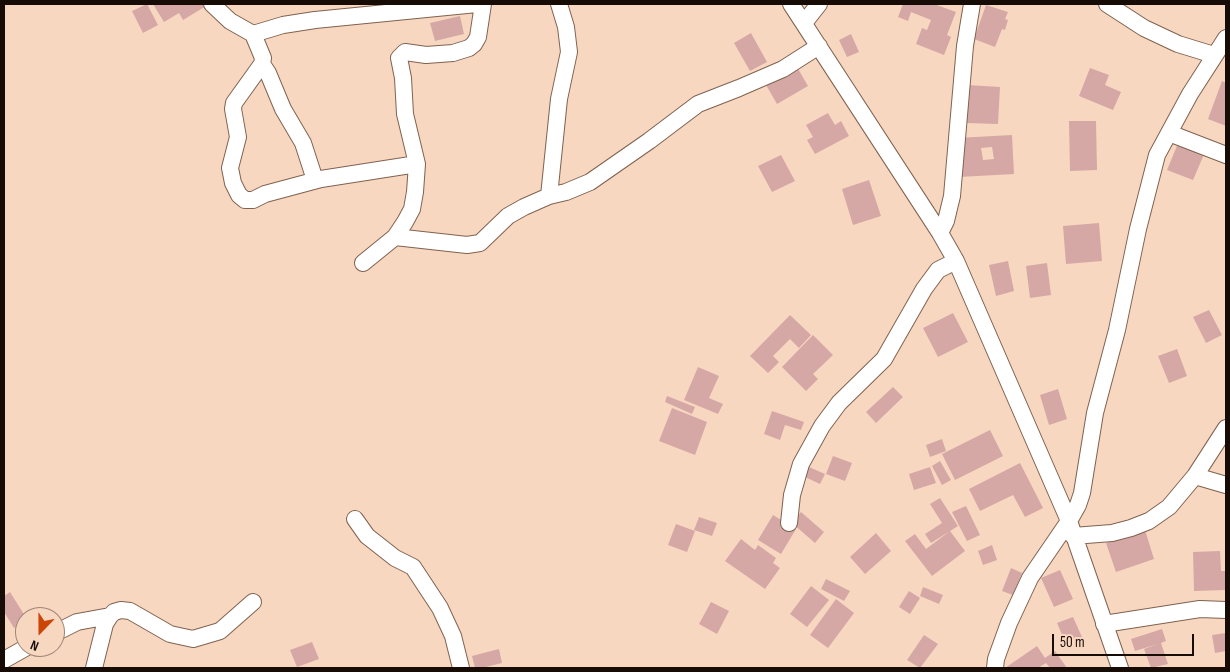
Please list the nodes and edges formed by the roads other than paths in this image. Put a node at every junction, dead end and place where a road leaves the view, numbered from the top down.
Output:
1 (212, 4) edge
2 (477, 4) edge
3 (483, 4) edge
4 (559, 4) edge
5 (791, 4) edge
6 (819, 4) edge
7 (972, 4) edge
8 (1108, 4) edge
9 (804, 23) junction
10 (253, 34) junction
11 (1226, 38) edge
12 (819, 46) junction
13 (1214, 56) junction
14 (262, 64) junction
15 (1169, 133) junction
16 (1226, 155) edge
17 (416, 164) junction
18 (315, 180) junction
19 (549, 196) junction
20 (940, 233) junction
21 (395, 237) junction
22 (956, 261) junction
23 (363, 262) dead end
24 (1226, 428) edge
25 (1196, 476) junction
26 (1226, 485) edge
27 (355, 519) dead end
28 (789, 523) dead end
29 (1071, 528) junction
30 (252, 602) dead end
31 (1226, 610) edge
32 (110, 616) junction
33 (1104, 624) junction
34 (65, 628) edge
35 (15, 654) edge
36 (4, 660) edge
37 (94, 668) edge
38 (461, 668) edge
39 (995, 668) edge
40 (1120, 668) edge

1 - 10 street
2 - 10 street
3 - 17 street
4 - 19 street
5 - 9 street
6 - 9 street
7 - 20 street
8 - 13 street
9 - 12 street
10 - 14 street
11 - 13 street
12 - 19 street
12 - 20 street
13 - 15 street
14 - 18 street
14 - 18 street
15 - 16 street
15 - 29 street
17 - 18 street
17 - 21 street
19 - 21 street
20 - 22 street
21 - 23 street
22 - 28 street
22 - 29 street
24 - 25 street
25 - 26 street
25 - 29 street
27 - 38 street
29 - 33 street
29 - 39 street
30 - 32 street
31 - 33 street
32 - 34 street
32 - 37 street
33 - 40 street
35 - 36 street

